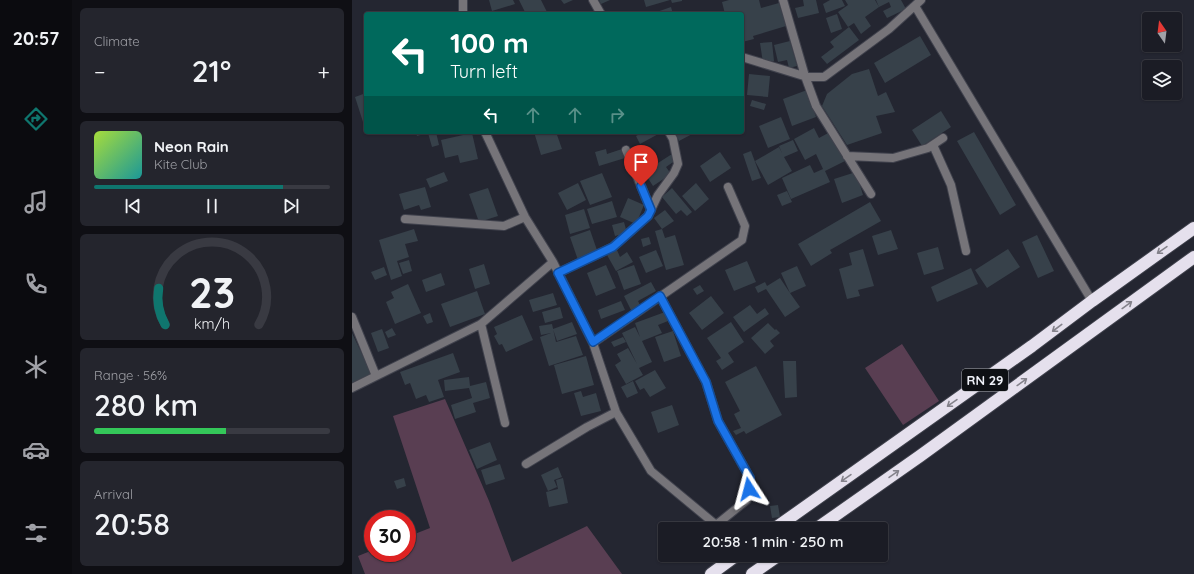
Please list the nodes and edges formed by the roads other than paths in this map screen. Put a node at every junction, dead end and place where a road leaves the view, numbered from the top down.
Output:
1 (463, 0) edge
2 (593, 0) edge
3 (783, 0) edge
4 (918, 3) edge
5 (463, 12) edge
6 (600, 12) edge
7 (744, 58) edge
8 (805, 76) junction
9 (486, 134) edge
10 (671, 134) edge
11 (943, 138) dead end
12 (933, 145) junction
13 (626, 150) dead end
14 (847, 156) junction
15 (728, 187) dead end
16 (871, 194) dead end
17 (651, 210) junction
18 (525, 217) junction
19 (405, 219) dead end
20 (1194, 228) edge
21 (966, 251) dead end
22 (1194, 257) edge
23 (553, 262) junction
24 (558, 273) junction
25 (660, 296) junction
26 (1092, 301) junction
27 (352, 317) edge
28 (481, 324) junction
29 (593, 342) junction
30 (376, 376) junction
31 (352, 388) edge
32 (616, 412) junction
33 (505, 423) dead end
34 (526, 464) dead end
35 (713, 522) edge
36 (724, 522) edge
37 (784, 522) edge
38 (826, 522) edge
39 (727, 562) edge
40 (769, 562) edge
41 (711, 574) edge
42 (752, 574) edge

1 - 5 street
2 - 6 street
3 - 8 street
4 - 8 street
4 - 26 street
7 - 8 street
8 - 14 street
9 - 18 street
10 - 17 street
11 - 12 street
12 - 14 street
12 - 21 street
13 - 17 street
14 - 16 street
15 - 25 street
17 - 24 street
18 - 19 street
18 - 23 street
20 -> 26 highway, RN 29
38 -> 22 highway, RN 29
23 - 24 street
23 - 28 street
24 - 29 street
25 - 29 street
25 - 36 street
26 -> 37 highway, RN 29
27 - 30 street
28 - 30 street
28 - 33 street
29 - 32 street
30 - 31 street
32 - 34 street
32 - 35 street
39 - 41 highway
40 - 42 highway

